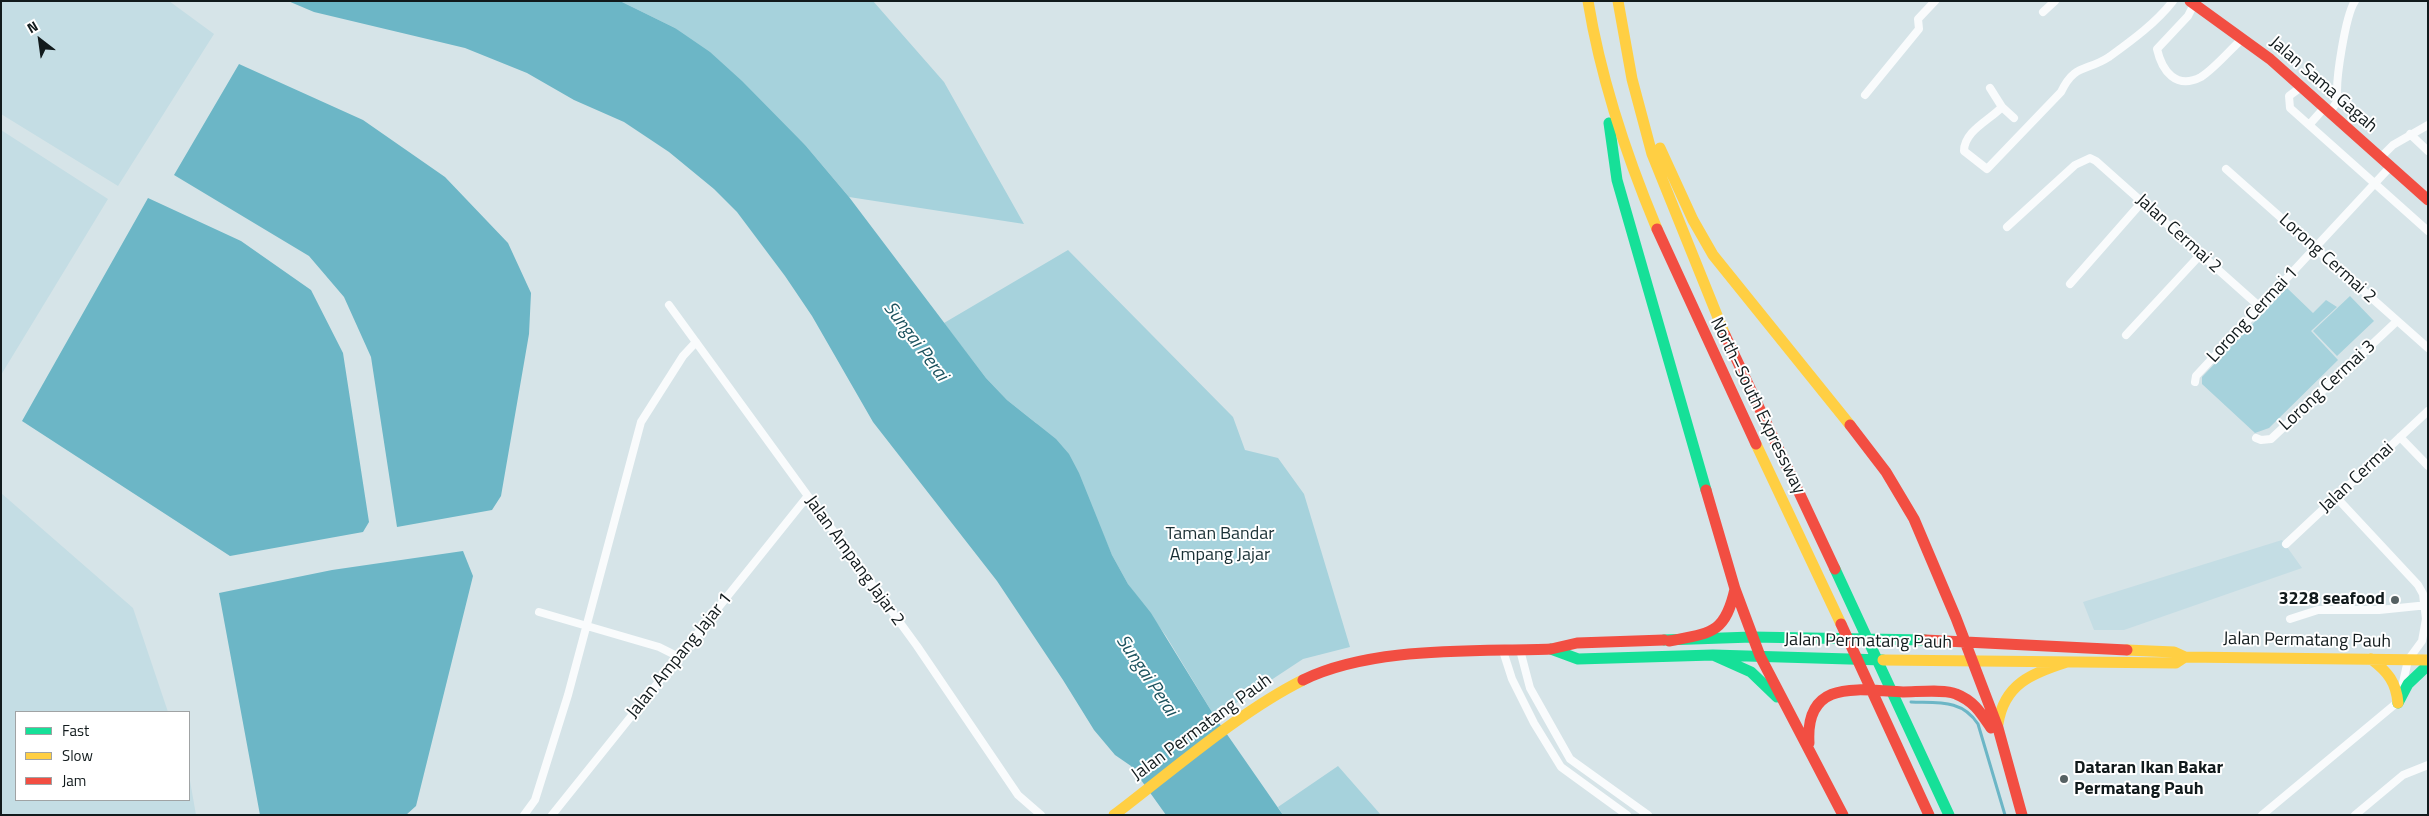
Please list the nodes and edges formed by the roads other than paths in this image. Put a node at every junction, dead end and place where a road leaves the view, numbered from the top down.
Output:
1 (1588, 1) edge
2 (1618, 1) edge
3 (1935, 1) edge
4 (2055, 1) edge
5 (2173, 1) edge
6 (2356, 1) edge
7 (2197, 4) edge
8 (2043, 12) dead end
9 (2242, 39) junction
10 (1632, 79) junction
11 (1602, 80) junction
12 (2302, 86) junction
13 (1990, 88) dead end
14 (1865, 95) dead end
15 (2002, 107) junction
16 (2328, 110) junction
17 (2014, 118) dead end
18 (2428, 124) edge
19 (2309, 125) junction
20 (2410, 134) junction
21 (2428, 151) edge
22 (2380, 158) junction
23 (2390, 166) junction
24 (2226, 169) dead end
25 (2375, 184) junction
26 (2428, 200) edge
27 (2142, 202) junction
28 (2007, 227) dead end
29 (2428, 231) edge
30 (2315, 248) junction
31 (2201, 254) junction
32 (2070, 284) dead end
33 (669, 305) dead end
34 (2260, 307) junction
35 (2397, 321) junction
36 (2126, 335) dead end
37 (696, 342) junction
38 (2428, 348) edge
39 (2195, 382) dead end
40 (2428, 411) edge
41 (2400, 437) junction
42 (2256, 438) dead end
43 (2428, 466) edge
44 (807, 496) junction
45 (2336, 497) junction
46 (2286, 544) dead end
47 (1735, 589) junction
48 (2426, 605) edge
49 (539, 612) dead end
50 (2290, 619) dead end
51 (2427, 622) edge
52 (586, 626) junction
53 (1752, 637) junction
54 (1669, 641) junction
55 (1966, 641) junction
56 (1551, 649) junction
57 (1520, 650) junction
58 (1503, 651) junction
59 (1713, 655) junction
60 (1760, 656) junction
61 (679, 657) junction
62 (2185, 657) junction
63 (2371, 659) junction
64 (2408, 660) junction
65 (2428, 660) edge
66 (1974, 661) junction
67 (2067, 662) junction
68 (2428, 665) edge
69 (2398, 703) junction
70 (1787, 707) junction
71 (1998, 728) junction
72 (1809, 747) junction
73 (2002, 750) junction
74 (2428, 765) edge
75 (524, 815) edge
76 (552, 815) edge
77 (1041, 815) edge
78 (1114, 815) edge
79 (1627, 815) edge
80 (1648, 815) edge
81 (1843, 815) edge
82 (1928, 815) edge
83 (1949, 815) edge
84 (2022, 815) edge
85 (2262, 815) edge
86 (2355, 815) edge

1 - 11 main road, North–South Expressway
2 - 10 main road, North–South Expressway
3 - 14 street
4 - 8 street
5 - 15 street
6 - 16 street
7 - 9 main road, Jalan Sama Gagah
7 - 9 street
9 - 12 main road, Jalan Sama Gagah
10 - 55 main road
10 - 83 main road, North–South Expressway
11 - 47 main road
11 - 82 main road, North–South Expressway
12 - 16 main road, Jalan Sama Gagah
12 - 19 street
13 - 15 street
15 - 17 street
16 - 19 street
16 - 22 main road, Jalan Sama Gagah
18 - 20 street
19 - 25 street
20 - 21 street
20 - 22 street
22 - 23 main road, Jalan Sama Gagah
23 - 25 street, Lorong Cermai 1
23 - 26 main road, Jalan Sama Gagah
24 - 30 street, Lorong Cermai 2
25 - 29 street
25 - 30 street, Lorong Cermai 1
27 - 28 street, Jalan Cermai 2
27 - 31 street, Jalan Cermai 2
27 - 32 street
30 - 34 street, Lorong Cermai 1
30 - 35 street, Lorong Cermai 2
31 - 34 street, Jalan Cermai 2
31 - 36 street
33 - 37 street, Jalan Ampang Jajar 2
34 - 39 street, Lorong Cermai 1
35 - 38 street, Lorong Cermai 2
35 - 42 street, Lorong Cermai 3
37 - 44 street, Jalan Ampang Jajar 2
37 - 52 street
40 - 41 street, Jalan Cermai
41 - 43 street
41 - 45 street, Jalan Cermai
44 - 61 street, Jalan Ampang Jajar 1
44 - 77 street, Jalan Ampang Jajar 2
45 - 46 street, Jalan Cermai
45 - 48 street
47 - 53 main road
47 - 54 main road
48 - 50 street
48 - 51 street
49 - 52 street
51 - 64 street
52 - 61 street
52 - 75 street
53 - 54 main road, Jalan Permatang Pauh
53 - 55 main road, Jalan Permatang Pauh
53 - 60 main road
54 - 56 main road, Jalan Permatang Pauh
55 - 62 main road, Jalan Permatang Pauh
55 - 66 main road
56 - 57 main road, Jalan Permatang Pauh
56 - 59 main road, Jalan Permatang Pauh
57 - 58 main road, Jalan Permatang Pauh
57 - 80 street
58 - 78 main road, Jalan Permatang Pauh
58 - 79 street
59 - 60 main road, Jalan Permatang Pauh
59 - 70 main road
60 - 66 main road, Jalan Permatang Pauh
60 - 70 main road
61 - 76 street, Jalan Ampang Jajar 1
62 - 63 main road, Jalan Permatang Pauh
62 - 67 main road, Jalan Permatang Pauh
63 - 64 main road, Jalan Permatang Pauh
63 - 69 main road
64 - 65 main road, Jalan Permatang Pauh
64 - 69 street
66 - 67 main road, Jalan Permatang Pauh
66 - 71 main road
67 - 71 main road
68 - 69 main road
69 - 85 street
70 - 72 main road
71 - 73 main road
72 - 73 main road
72 - 81 main road
73 - 84 main road
74 - 86 street

